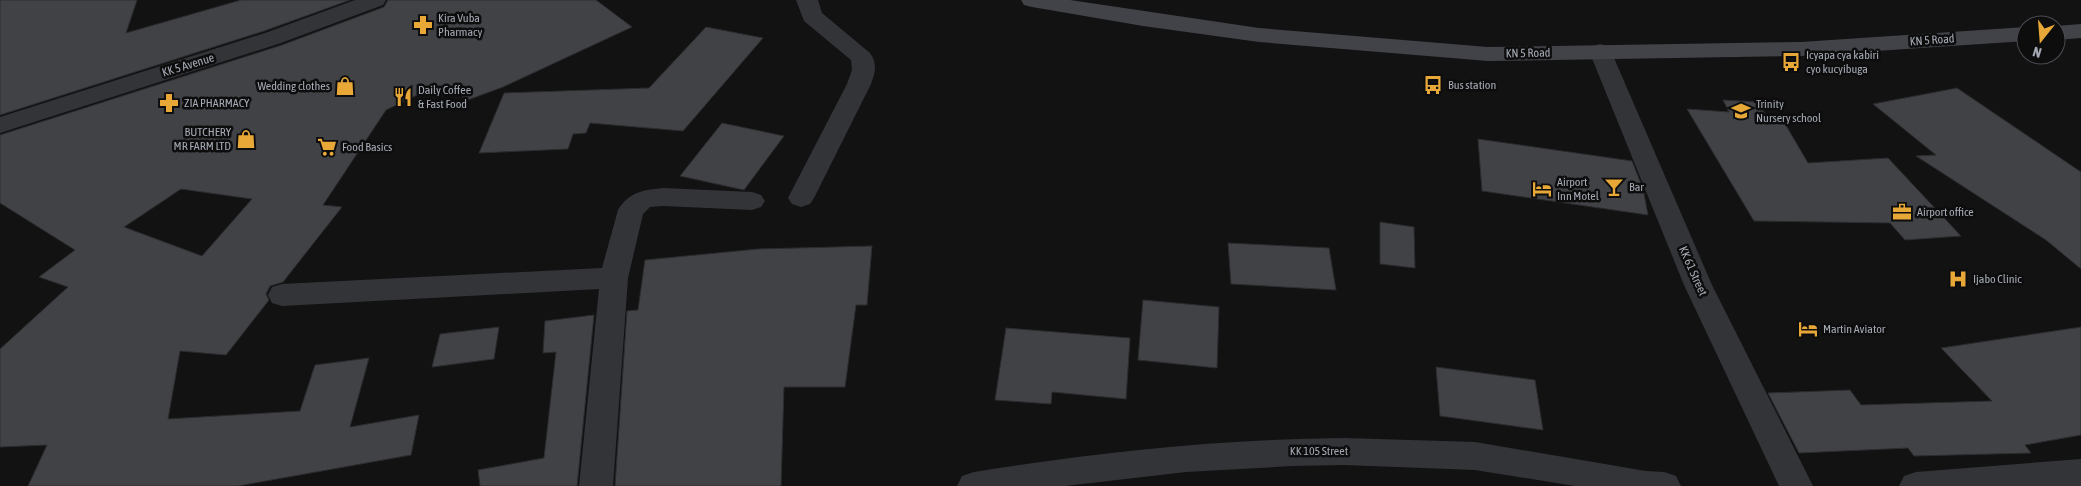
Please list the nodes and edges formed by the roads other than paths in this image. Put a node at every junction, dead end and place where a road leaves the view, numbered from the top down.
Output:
1 (375, 0) edge
2 (807, 0) edge
3 (1032, 0) edge
4 (2016, 35) edge
5 (1600, 51) junction
6 (0, 125) edge
7 (801, 198) dead end
8 (752, 201) dead end
9 (614, 278) junction
10 (282, 295) dead end
11 (2081, 473) edge
12 (596, 486) edge
13 (974, 486) edge
14 (1664, 486) edge
15 (1796, 486) edge
16 (1916, 486) edge

1 - 6 street, KK 5 Avenue
2 - 7 street
3 - 5 main road, KN 5 Road
4 - 5 main road, KN 5 Road
5 - 15 street, KK 61 Street
8 - 9 street
9 - 10 street
9 - 12 street
11 - 16 street
13 - 14 street, KK 105 Street

